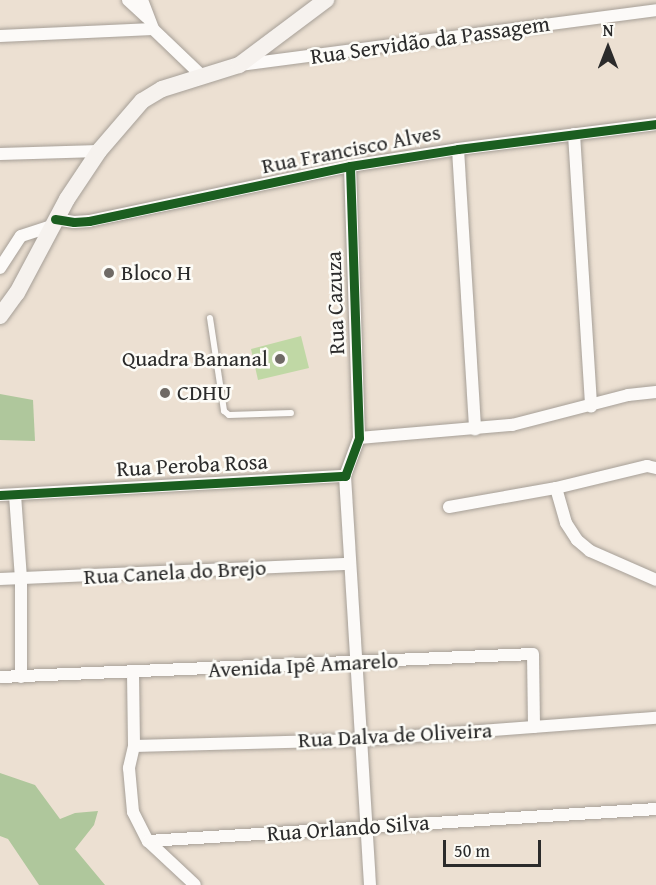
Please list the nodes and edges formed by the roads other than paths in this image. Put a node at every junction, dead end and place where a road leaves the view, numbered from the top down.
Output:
1 (128, 0) edge
2 (142, 0) edge
3 (326, 0) edge
4 (656, 10) edge
5 (150, 24) junction
6 (0, 36) edge
7 (239, 65) junction
8 (201, 75) junction
9 (656, 124) edge
10 (574, 134) junction
11 (458, 149) junction
12 (99, 151) junction
13 (0, 154) edge
14 (350, 166) junction
15 (54, 223) junction
16 (0, 268) edge
17 (0, 316) edge
18 (210, 318) dead end
19 (656, 392) edge
20 (591, 406) junction
21 (291, 413) dead end
22 (475, 429) junction
23 (359, 438) junction
24 (656, 468) edge
25 (345, 476) junction
26 (556, 488) junction
27 (0, 495) edge
28 (15, 495) junction
29 (449, 507) dead end
30 (350, 564) junction
31 (0, 579) edge
32 (21, 579) junction
33 (656, 580) edge
34 (356, 662) junction
35 (133, 673) junction
36 (0, 677) edge
37 (21, 677) junction
38 (656, 718) edge
39 (534, 726) junction
40 (361, 740) junction
41 (134, 746) junction
42 (656, 809) edge
43 (366, 827) junction
44 (148, 841) junction
45 (195, 885) edge
46 (370, 885) edge

1 - 5 street
2 - 5 street
3 - 7 street
4 - 7 street, Rua Servidão da Passagem
5 - 6 street
5 - 8 street
7 - 8 street
8 - 12 street
9 - 10 street, Rua Francisco Alves
10 - 11 street, Rua Francisco Alves
10 - 20 street
11 - 14 street, Rua Francisco Alves
11 - 22 street
12 - 13 street
12 - 15 street
14 - 15 street, Rua Francisco Alves
14 - 23 street, Rua Cazuza
15 - 16 street
15 - 17 street
18 - 21 lane
19 - 20 street
20 - 22 street
22 - 23 street
23 - 25 street
24 - 26 street
25 - 28 street, Rua Peroba Rosa
25 - 30 street
26 - 29 street
26 - 33 street
27 - 28 street, Rua Peroba Rosa
28 - 32 street
30 - 32 street, Rua Canela do Brejo
30 - 34 street
31 - 32 street, Rua Canela do Brejo
32 - 37 street
34 - 35 street, Avenida Ipê Amarelo
34 - 39 street, Avenida Ipê Amarelo
34 - 40 street
35 - 37 street, Avenida Ipê Amarelo
35 - 41 street
36 - 37 street, Avenida Ipê Amarelo
38 - 39 street, Rua Dalva de Oliveira
39 - 40 street, Rua Dalva de Oliveira
40 - 41 street, Rua Dalva de Oliveira
40 - 43 street
41 - 44 street
42 - 43 street, Rua Orlando Silva
43 - 44 street, Rua Orlando Silva
43 - 46 street
44 - 45 street

